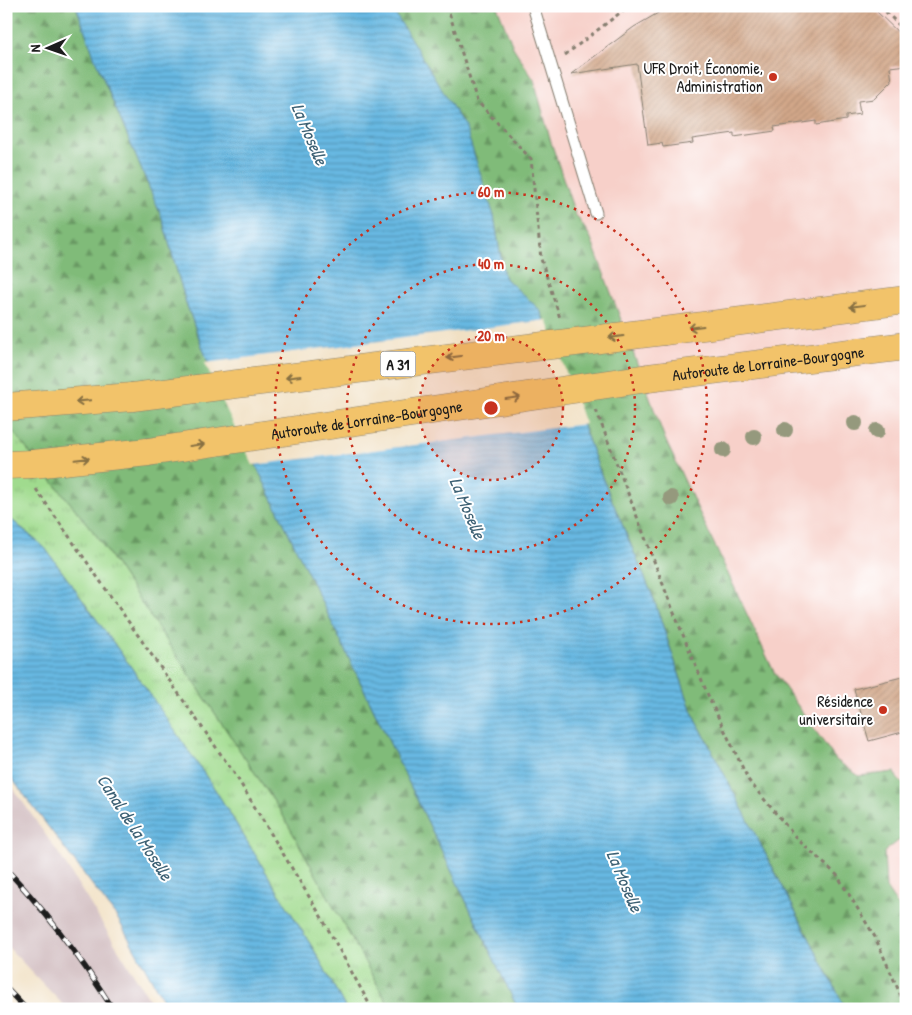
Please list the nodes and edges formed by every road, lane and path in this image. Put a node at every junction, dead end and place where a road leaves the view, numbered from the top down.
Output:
1 (447, 6) edge
2 (532, 6) edge
3 (629, 6) edge
4 (880, 6) edge
5 (906, 32) edge
6 (551, 66) junction
7 (596, 214) dead end
8 (906, 300) edge
9 (562, 324) dead end
10 (906, 346) edge
11 (594, 404) dead end
12 (6, 408) edge
13 (6, 466) edge
14 (34, 487) dead end
15 (906, 1007) edge
16 (372, 1009) edge

1 - 9 path
2 - 6 lane
3 - 6 path
4 - 5 path
6 - 7 lane
8 -> 12 highway, A 31, bridge
13 -> 10 highway, Autoroute de Lorraine-Bourgogne, bridge
11 - 15 path
14 - 16 path

